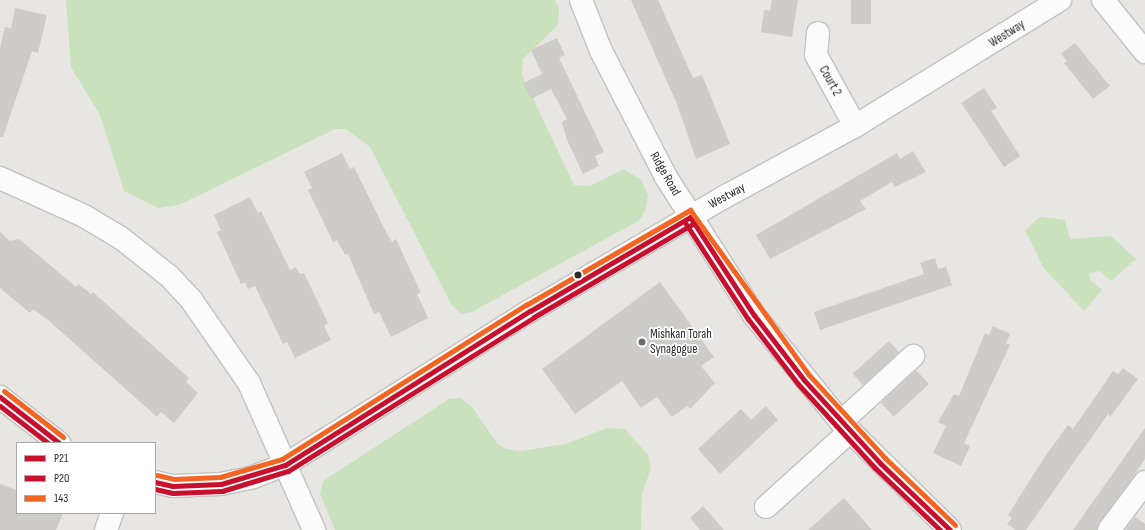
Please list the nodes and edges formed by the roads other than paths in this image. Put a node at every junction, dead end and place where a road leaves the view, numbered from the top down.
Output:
1 (580, 0) edge
2 (1060, 0) edge
3 (1103, 0) edge
4 (818, 34) dead end
5 (1145, 52) edge
6 (855, 126) junction
7 (0, 178) edge
8 (690, 217) junction
9 (913, 356) dead end
10 (0, 397) edge
11 (845, 426) junction
12 (58, 442) edge
13 (285, 465) junction
14 (156, 482) edge
15 (1145, 482) edge
16 (766, 507) dead end
17 (112, 514) edge
18 (106, 530) edge
19 (314, 530) edge
20 (950, 530) edge
21 (1109, 530) edge

1 - 8 street, Ridge Road
2 - 6 street, Westway
3 - 5 street
4 - 6 street, Court 2
6 - 8 street, Westway
7 - 13 street
8 - 11 street, Ridge Road
8 - 13 street, Westway
9 - 11 street
10 - 12 street
11 - 16 street
11 - 20 street, Ridge Road
13 - 14 street, Westway
13 - 19 street
15 - 21 street
17 - 18 street

